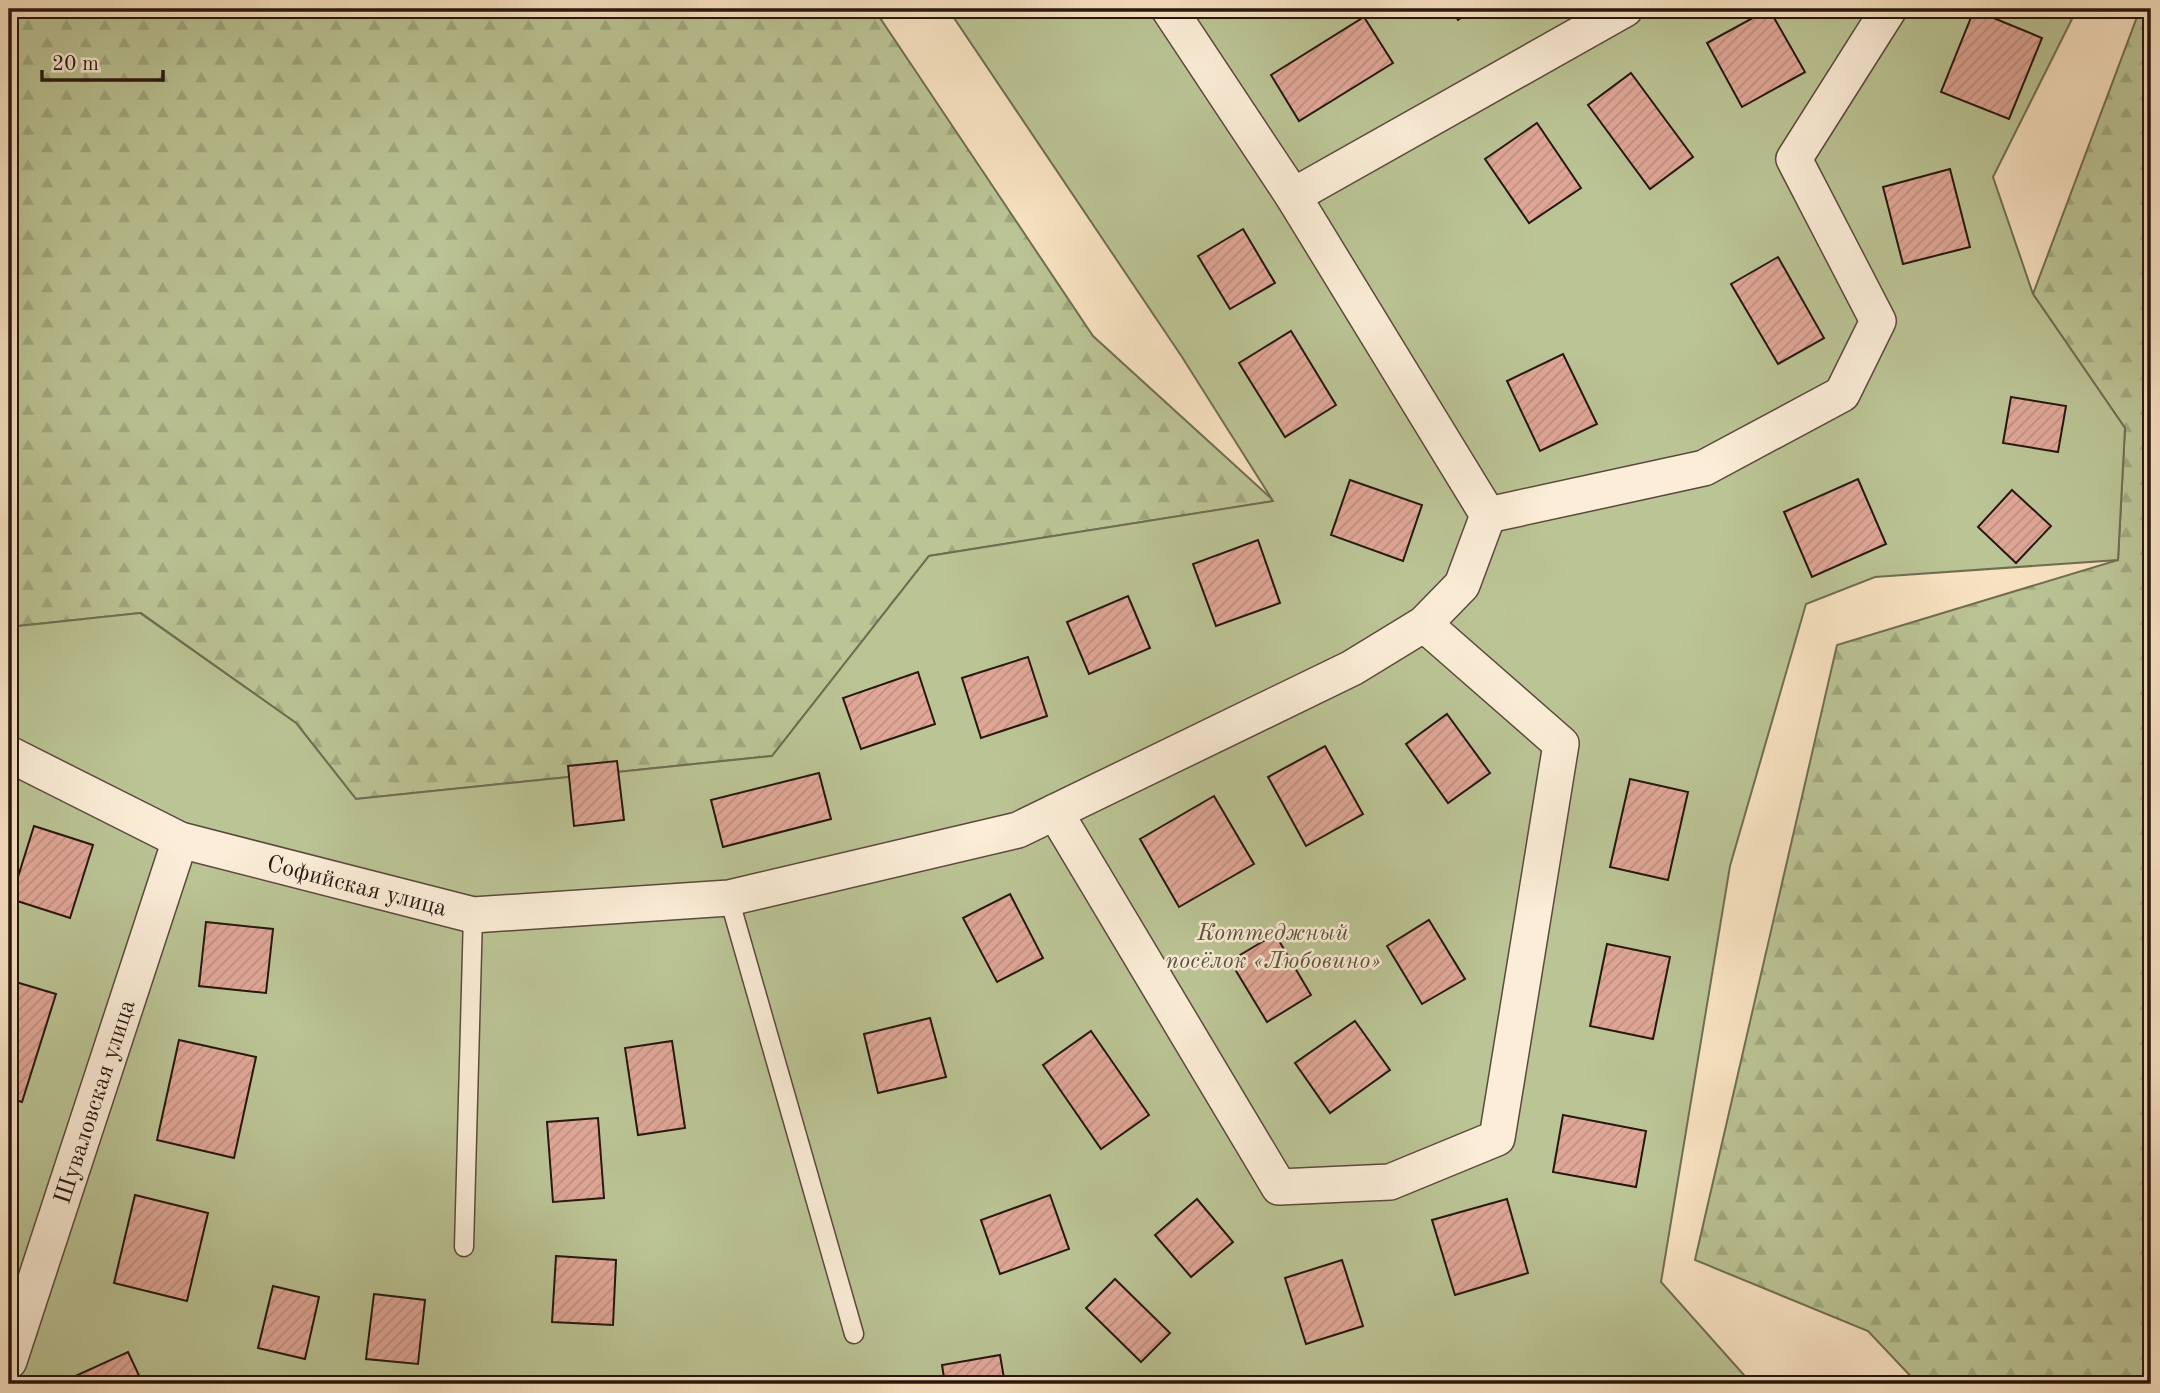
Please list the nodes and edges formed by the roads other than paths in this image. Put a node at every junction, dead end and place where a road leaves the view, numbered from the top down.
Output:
1 (1169, 9) edge
2 (1625, 9) edge
3 (1889, 9) edge
4 (1293, 196) junction
5 (1488, 515) junction
6 (1424, 624) junction
7 (9, 754) edge
8 (1055, 812) junction
9 (180, 840) junction
10 (729, 898) junction
11 (473, 915) junction
12 (464, 1247) dead end
13 (854, 1334) dead end
14 (9, 1362) edge

1 - 4 street
2 - 4 street
3 - 5 street
4 - 5 street
5 - 6 street, Софийская улица
6 - 8 street, Софийская улица
6 - 8 street
7 - 9 street, Софийская улица
8 - 10 street, Софийская улица
9 - 11 street, Софийская улица
9 - 14 street, Шуваловская улица
10 - 11 street, Софийская улица
10 - 13 lane
11 - 12 lane

